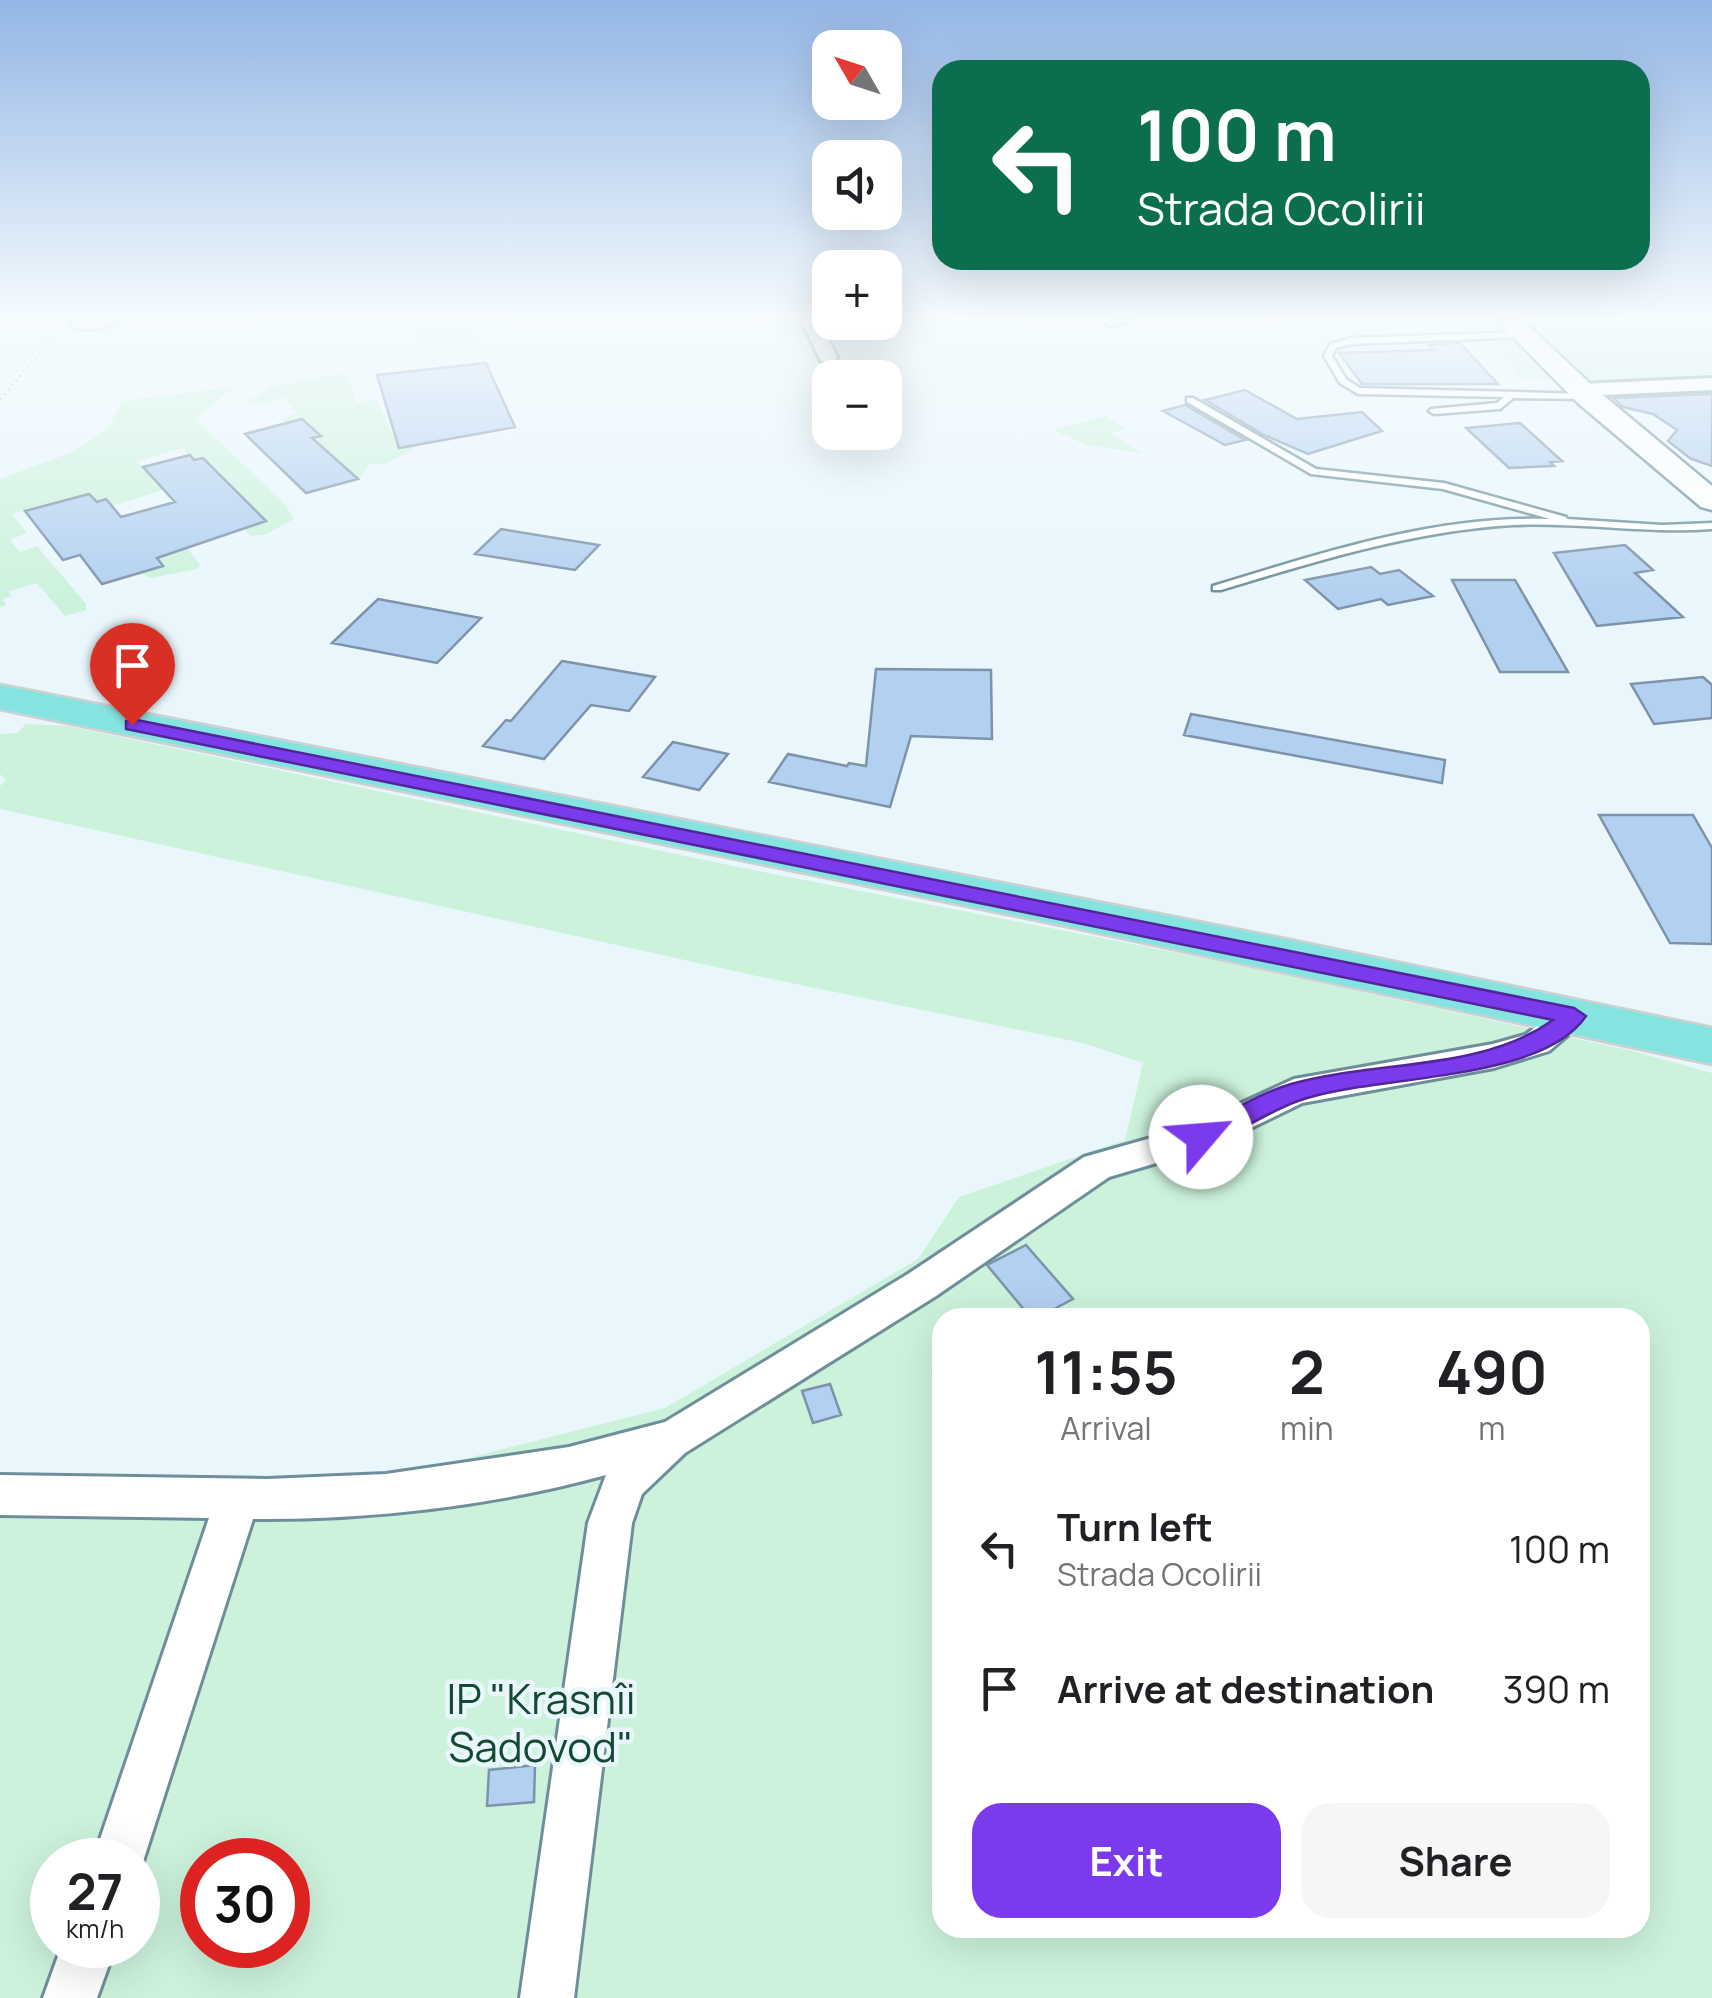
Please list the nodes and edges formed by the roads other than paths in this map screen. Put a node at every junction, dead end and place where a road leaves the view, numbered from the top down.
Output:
1 (1213, 413) edge
2 (1607, 413) edge
3 (1712, 502) edge
4 (1580, 526) junction
5 (1712, 526) edge
6 (1217, 588) dead end
7 (0, 697) edge
8 (1574, 1016) junction
9 (1630, 1028) junction
10 (1712, 1046) edge
11 (1712, 1056) edge
12 (675, 1438) junction
13 (0, 1494) edge
14 (238, 1496) junction
15 (126, 1838) edge
16 (81, 1968) edge
17 (70, 1998) edge
18 (547, 1998) edge

1 - 4 lane
2 - 3 main road
4 - 5 lane
4 - 6 lane
7 - 8 main road
8 - 9 main road
8 - 12 street
9 - 10 main road
9 - 11 main road
12 - 14 street
12 - 18 street
13 - 14 street
14 - 15 street
16 - 17 street

